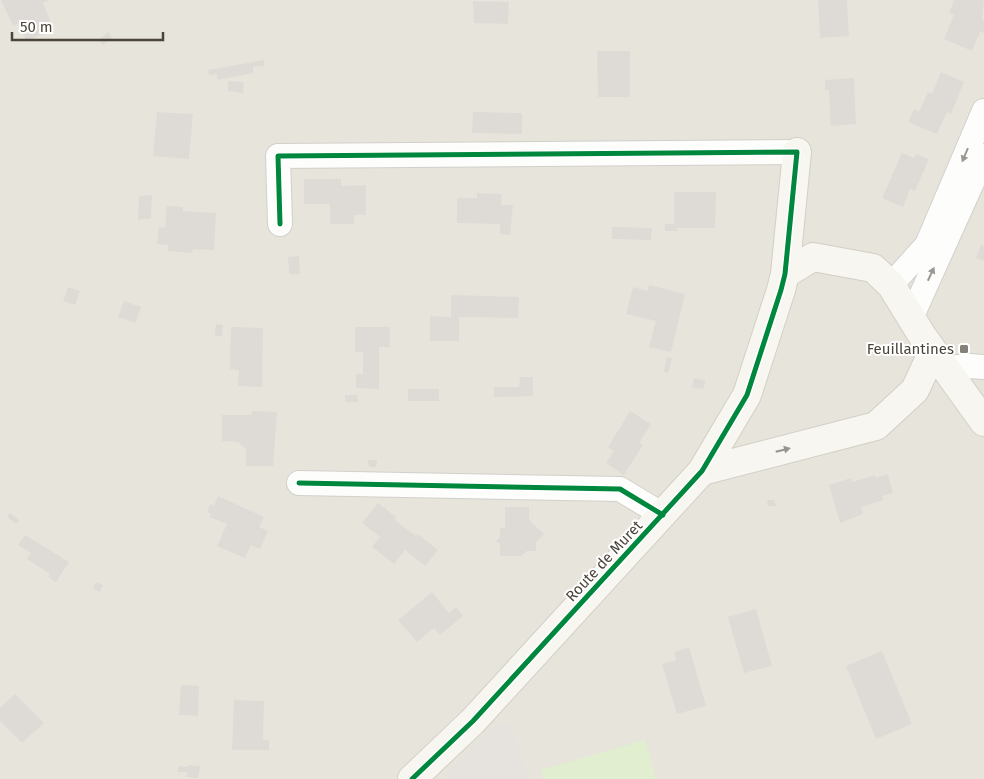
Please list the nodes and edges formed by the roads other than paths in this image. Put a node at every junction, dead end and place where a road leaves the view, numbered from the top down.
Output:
1 (984, 110) edge
2 (797, 152) joint
3 (984, 156) edge
4 (280, 224) dead end
5 (788, 241) junction
6 (813, 257) junction
7 (785, 274) junction
8 (882, 277) junction
9 (911, 318) junction
10 (940, 360) junction
11 (984, 367) edge
12 (973, 384) edge
13 (915, 390) junction
14 (984, 422) edge
15 (727, 430) junction
16 (754, 457) junction
17 (702, 471) junction
18 (299, 483) dead end
19 (663, 515) junction
20 (412, 779) edge

1 -> 8 street
2 - 4 street
2 - 5 street, Route de Muret
9 -> 3 street
5 - 6 street
5 - 7 street, Route de Muret
6 - 7 street
6 - 8 street
7 - 15 street, Route de Muret
8 - 9 street
9 - 10 street
10 - 11 street
10 - 12 street
10 - 13 street
12 - 13 street
12 - 14 street
16 -> 13 street
15 - 16 street
15 - 17 street, Route de Muret
16 - 17 street
17 - 19 street, Route de Muret
18 - 19 street
19 - 20 street, Route de Muret

